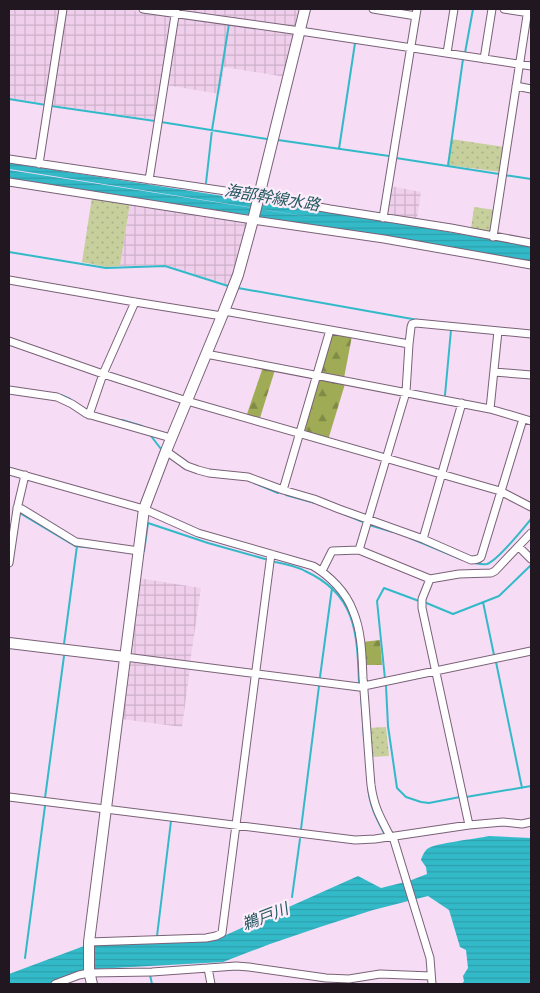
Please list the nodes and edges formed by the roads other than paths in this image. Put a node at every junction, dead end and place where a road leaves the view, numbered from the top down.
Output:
1 (63, 9) edge
2 (143, 9) edge
3 (305, 9) edge
4 (373, 9) edge
5 (454, 9) edge
6 (492, 9) edge
7 (504, 9) edge
8 (176, 11) edge
9 (529, 11) edge
10 (416, 12) edge
11 (300, 31) junction
12 (411, 48) junction
13 (447, 53) junction
14 (484, 59) junction
15 (520, 64) junction
16 (531, 66) edge
17 (516, 86) junction
18 (531, 89) edge
19 (9, 159) edge
20 (39, 164) junction
21 (149, 180) junction
22 (9, 182) edge
23 (259, 197) junction
24 (383, 218) junction
25 (253, 220) junction
26 (493, 236) junction
27 (531, 243) edge
28 (531, 265) edge
29 (9, 280) edge
30 (135, 302) junction
31 (223, 313) junction
32 (330, 330) junction
33 (498, 331) junction
34 (531, 334) edge
35 (9, 342) edge
36 (408, 344) junction
37 (206, 354) junction
38 (494, 372) junction
39 (103, 374) junction
40 (317, 375) junction
41 (531, 375) edge
42 (9, 390) edge
43 (406, 392) junction
44 (187, 401) junction
45 (462, 403) junction
46 (490, 408) junction
47 (89, 415) junction
48 (523, 418) junction
49 (531, 421) edge
50 (300, 434) junction
51 (171, 438) junction
52 (166, 451) junction
53 (387, 459) junction
54 (9, 471) edge
55 (441, 474) junction
56 (25, 475) junction
57 (283, 490) junction
58 (500, 491) junction
59 (531, 507) edge
60 (14, 508) edge
61 (144, 509) junction
62 (368, 519) junction
63 (531, 533) edge
64 (422, 539) junction
65 (519, 546) junction
66 (139, 550) junction
67 (359, 550) junction
68 (271, 554) junction
69 (531, 558) edge
70 (9, 563) edge
71 (322, 571) junction
72 (430, 579) junction
73 (9, 643) edge
74 (531, 651) edge
75 (125, 657) junction
76 (436, 671) junction
77 (256, 674) junction
78 (364, 686) junction
79 (9, 797) edge
80 (106, 809) junction
81 (531, 822) edge
82 (236, 825) junction
83 (469, 825) junction
84 (392, 837) junction
85 (88, 942) junction
86 (208, 968) junction
87 (89, 972) junction
88 (431, 976) junction
89 (326, 981) edge
90 (55, 984) edge
91 (92, 984) edge
92 (211, 984) edge
93 (432, 984) edge

1 - 20 street
2 - 8 street
3 - 11 street
4 - 10 street
5 - 13 street
6 - 14 street
7 - 9 street
8 - 11 street
8 - 21 street
9 - 15 street
10 - 12 street
11 - 12 street
11 - 23 street
12 - 13 street
12 - 24 street
13 - 14 street
14 - 15 street
15 - 16 street
15 - 17 street
17 - 18 street
17 - 26 street
19 - 20 street
20 - 21 street
21 - 23 street
22 - 25 street
23 - 24 street
23 - 25 street
24 - 26 street
25 - 28 street
25 - 31 street
26 - 27 street
29 - 30 street
30 - 31 street
30 - 39 street
31 - 32 street
31 - 37 street
32 - 36 street
32 - 40 street
33 - 34 street
33 - 36 street
33 - 38 street
35 - 39 street
36 - 43 street
37 - 40 street
37 - 44 street
38 - 41 street
38 - 46 street
39 - 44 street
39 - 47 street
40 - 43 street
40 - 50 street
42 - 47 street
43 - 45 street
43 - 53 street
44 - 50 street
44 - 51 street
45 - 46 street
45 - 55 street
46 - 48 street
47 - 51 street
48 - 49 street
48 - 58 street
50 - 53 street
50 - 57 street
51 - 52 street
52 - 57 street
52 - 61 street
53 - 55 street
53 - 62 street
54 - 56 street
55 - 58 street
55 - 64 street
56 - 60 street
56 - 61 street
57 - 62 street
58 - 59 street
58 - 64 street
60 - 66 street
60 - 70 street
61 - 66 street
61 - 68 street
62 - 64 street
62 - 67 street
63 - 65 street
65 - 69 street
65 - 72 street
66 - 75 street
67 - 71 street
67 - 72 street
68 - 71 street
68 - 77 street
71 - 78 street
72 - 76 street
73 - 75 street
74 - 76 street
75 - 77 street
75 - 80 street
76 - 78 street
76 - 83 street
77 - 78 street
77 - 82 street
78 - 84 street
79 - 80 street
80 - 82 street
80 - 85 street
81 - 83 street
82 - 84 street
82 - 85 street
83 - 84 street
84 - 88 street
85 - 87 street
86 - 87 street
86 - 89 street
86 - 92 street
87 - 90 street
87 - 91 street
88 - 89 street
88 - 93 street

